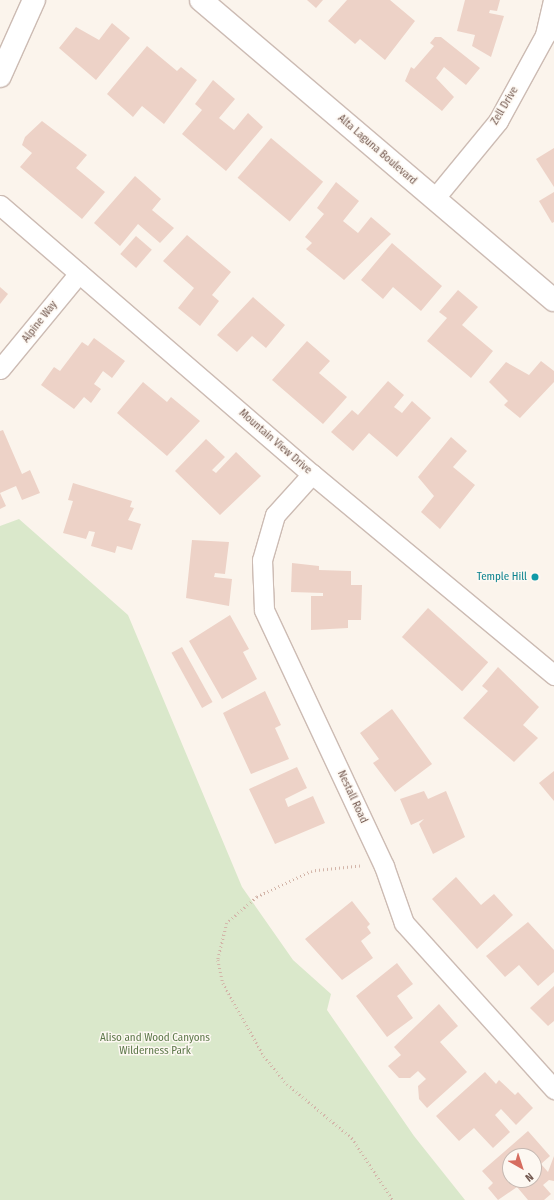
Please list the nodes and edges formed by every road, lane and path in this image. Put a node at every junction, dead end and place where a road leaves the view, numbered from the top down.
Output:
1 (34, 0) edge
2 (201, 0) edge
3 (553, 0) edge
4 (0, 76) edge
5 (434, 199) junction
6 (0, 206) edge
7 (79, 273) junction
8 (554, 300) edge
9 (0, 369) edge
10 (312, 474) junction
11 (554, 675) edge
12 (384, 866) junction
13 (554, 1089) edge
14 (393, 1200) edge

1 - 4 main road
2 - 5 main road, Alta Laguna Boulevard
3 - 5 street, Zell Drive
5 - 8 main road, Alta Laguna Boulevard
6 - 7 street, Mountain View Drive
7 - 9 street, Alpine Way
7 - 10 street, Mountain View Drive
10 - 11 street, Mountain View Drive
10 - 12 street, Nestall Road
12 - 13 street, Nestall Road
12 - 14 path

